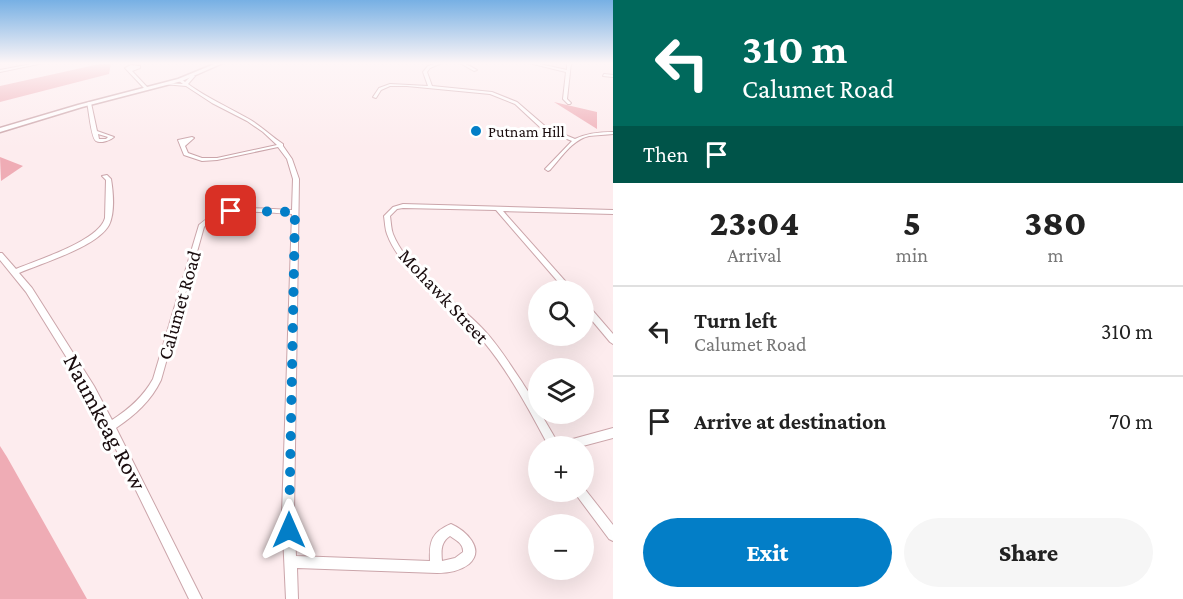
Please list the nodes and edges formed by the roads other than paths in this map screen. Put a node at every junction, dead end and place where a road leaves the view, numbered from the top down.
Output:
1 (139, 91) edge
2 (192, 91) edge
3 (377, 91) edge
4 (481, 91) edge
5 (566, 91) edge
6 (375, 97) dead end
7 (89, 103) junction
8 (570, 104) dead end
9 (0, 130) edge
10 (94, 132) dead end
11 (613, 133) edge
12 (573, 140) junction
13 (281, 145) junction
14 (183, 146) dead end
15 (548, 169) dead end
16 (105, 176) dead end
17 (498, 209) junction
18 (295, 212) junction
19 (613, 212) edge
20 (0, 255) edge
21 (16, 272) junction
22 (560, 280) edge
23 (594, 318) edge
24 (613, 340) edge
25 (111, 426) junction
26 (613, 433) edge
27 (548, 436) edge
28 (594, 438) edge
29 (588, 502) edge
30 (613, 535) edge
31 (290, 562) junction
32 (437, 567) dead end
33 (196, 599) edge
34 (292, 599) edge

1 - 7 main road
2 - 13 street
3 - 6 street
4 - 12 street
5 - 8 street
7 - 9 main road
7 - 10 street
11 - 12 street
12 - 15 street
13 - 14 street
13 - 18 street
16 - 21 street
17 - 19 street, Mohawk Street
17 - 22 street
17 - 27 street, Mohawk Street
18 - 25 street, Calumet Road
18 - 31 street
20 - 21 street, Naumkeag Row
21 - 25 street, Naumkeag Row
23 - 24 street
25 - 33 street, Naumkeag Row
26 - 28 street
29 - 30 street
31 - 32 street
31 - 34 street

